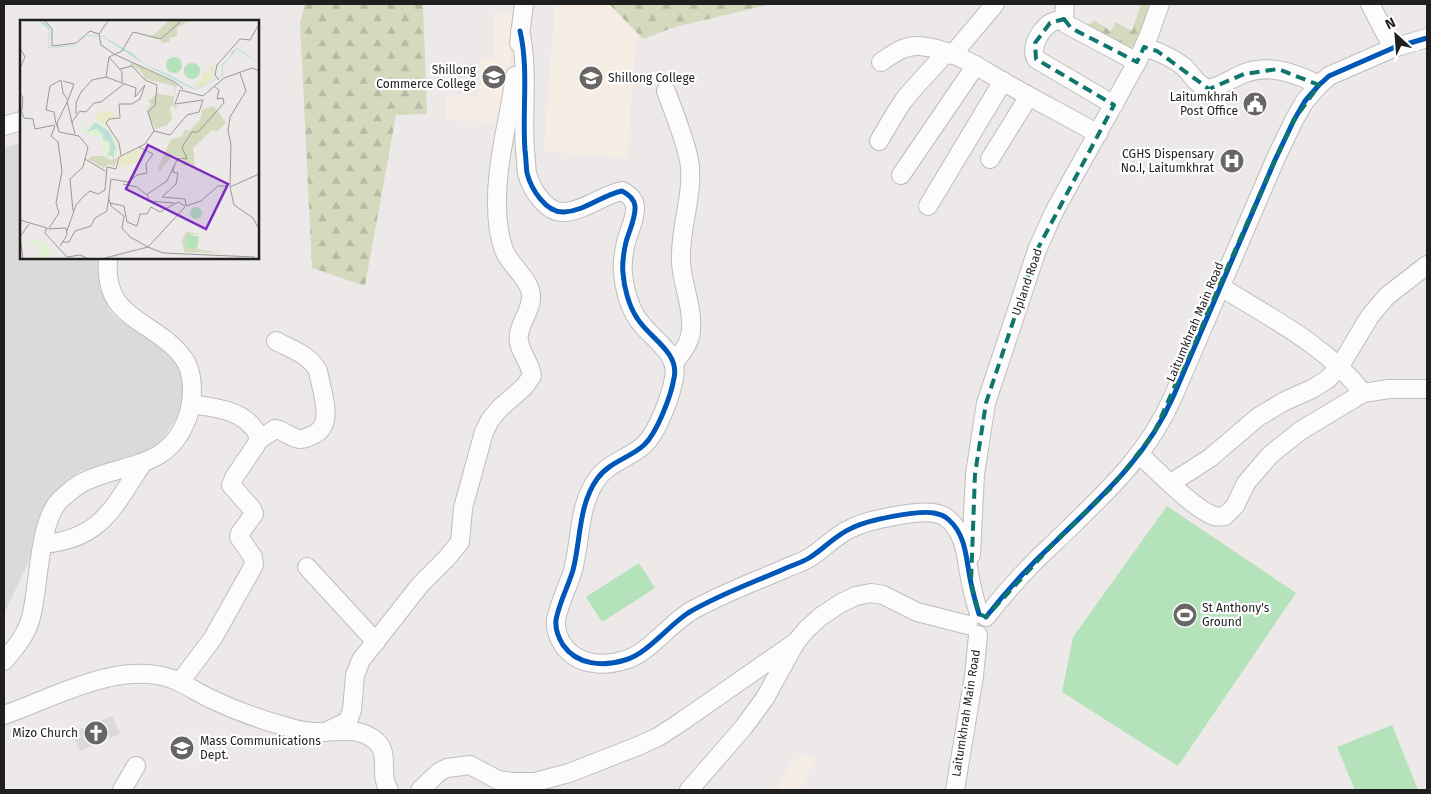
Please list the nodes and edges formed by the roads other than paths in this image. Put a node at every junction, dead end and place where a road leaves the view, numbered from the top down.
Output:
1 (524, 4) edge
2 (995, 4) edge
3 (1160, 4) edge
4 (1370, 4) edge
5 (1065, 11) edge
6 (520, 32) junction
7 (1427, 38) edge
8 (1427, 45) edge
9 (1401, 46) junction
10 (949, 54) junction
11 (1140, 54) junction
12 (881, 62) dead end
13 (976, 65) junction
14 (1003, 82) junction
15 (1319, 84) junction
16 (666, 91) dead end
17 (1029, 96) junction
18 (1114, 105) junction
19 (20, 121) edge
20 (4, 126) edge
21 (1098, 134) junction
22 (879, 141) dead end
23 (990, 159) dead end
24 (901, 175) dead end
25 (928, 206) dead end
26 (108, 259) edge
27 (1427, 265) edge
28 (1221, 287) junction
29 (276, 341) dead end
30 (675, 362) junction
31 (1340, 366) junction
32 (1427, 389) edge
33 (1363, 394) junction
34 (192, 404) junction
35 (258, 440) junction
36 (1139, 454) junction
37 (142, 464) junction
38 (1171, 483) junction
39 (43, 544) junction
40 (308, 567) dead end
41 (971, 583) junction
42 (978, 623) junction
43 (376, 642) junction
44 (796, 642) junction
45 (4, 661) edge
46 (180, 682) junction
47 (4, 715) edge
48 (325, 732) junction
49 (136, 766) dead end
50 (122, 790) edge
51 (389, 790) edge
52 (420, 790) edge
53 (689, 790) edge
54 (955, 790) edge

1 - 6 street
2 - 10 street
3 - 11 street, Upland Road
4 - 9 street
5 - 11 street
5 - 18 street
6 - 30 street
6 - 43 street
7 - 9 street, Laitumkhrah Main Road
8 - 9 street
9 - 15 street, Laitumkhrah Main Road
10 - 12 street
10 - 13 street
10 - 22 street
11 - 15 street
11 - 18 street, Upland Road
13 - 14 street
13 - 24 street
14 - 17 street
14 - 25 street
15 - 28 street, Laitumkhrah Main Road
16 - 30 street
17 - 21 street
17 - 23 street
18 - 21 street, Upland Road
19 - 20 street
21 - 41 street, Upland Road
26 - 34 street
27 - 31 street
28 - 31 street
28 - 36 street, Laitumkhrah Main Road
29 - 35 street
30 - 41 street
31 - 33 street
31 - 38 street
32 - 33 street
33 - 38 street
34 - 35 street
34 - 37 street
35 - 46 street
36 - 38 street
36 - 42 street, Laitumkhrah Main Road
37 - 39 street
37 - 39 street
39 - 45 street
40 - 43 street
41 - 42 street
42 - 44 street
42 - 54 street, Laitumkhrah Main Road
43 - 48 street
44 - 52 street
44 - 53 street
46 - 47 street
46 - 48 street
48 - 51 street
49 - 50 street

